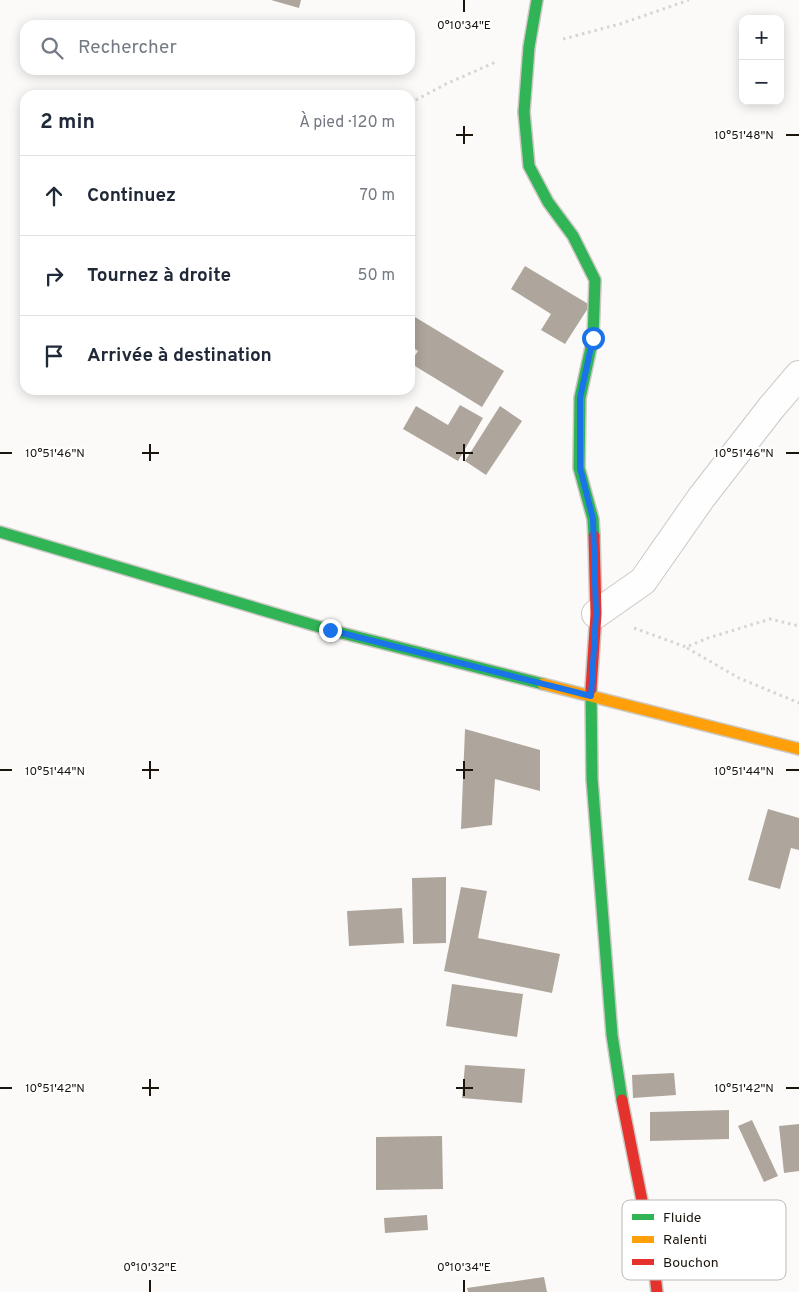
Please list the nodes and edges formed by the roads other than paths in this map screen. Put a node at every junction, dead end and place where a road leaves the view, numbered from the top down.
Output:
1 (537, 0) edge
2 (799, 375) edge
3 (0, 532) edge
4 (596, 614) junction
5 (591, 696) junction
6 (799, 749) edge
7 (642, 1200) edge

1 - 4 street
2 - 4 street
3 - 5 street
4 - 5 street
5 - 6 street
5 - 7 street

